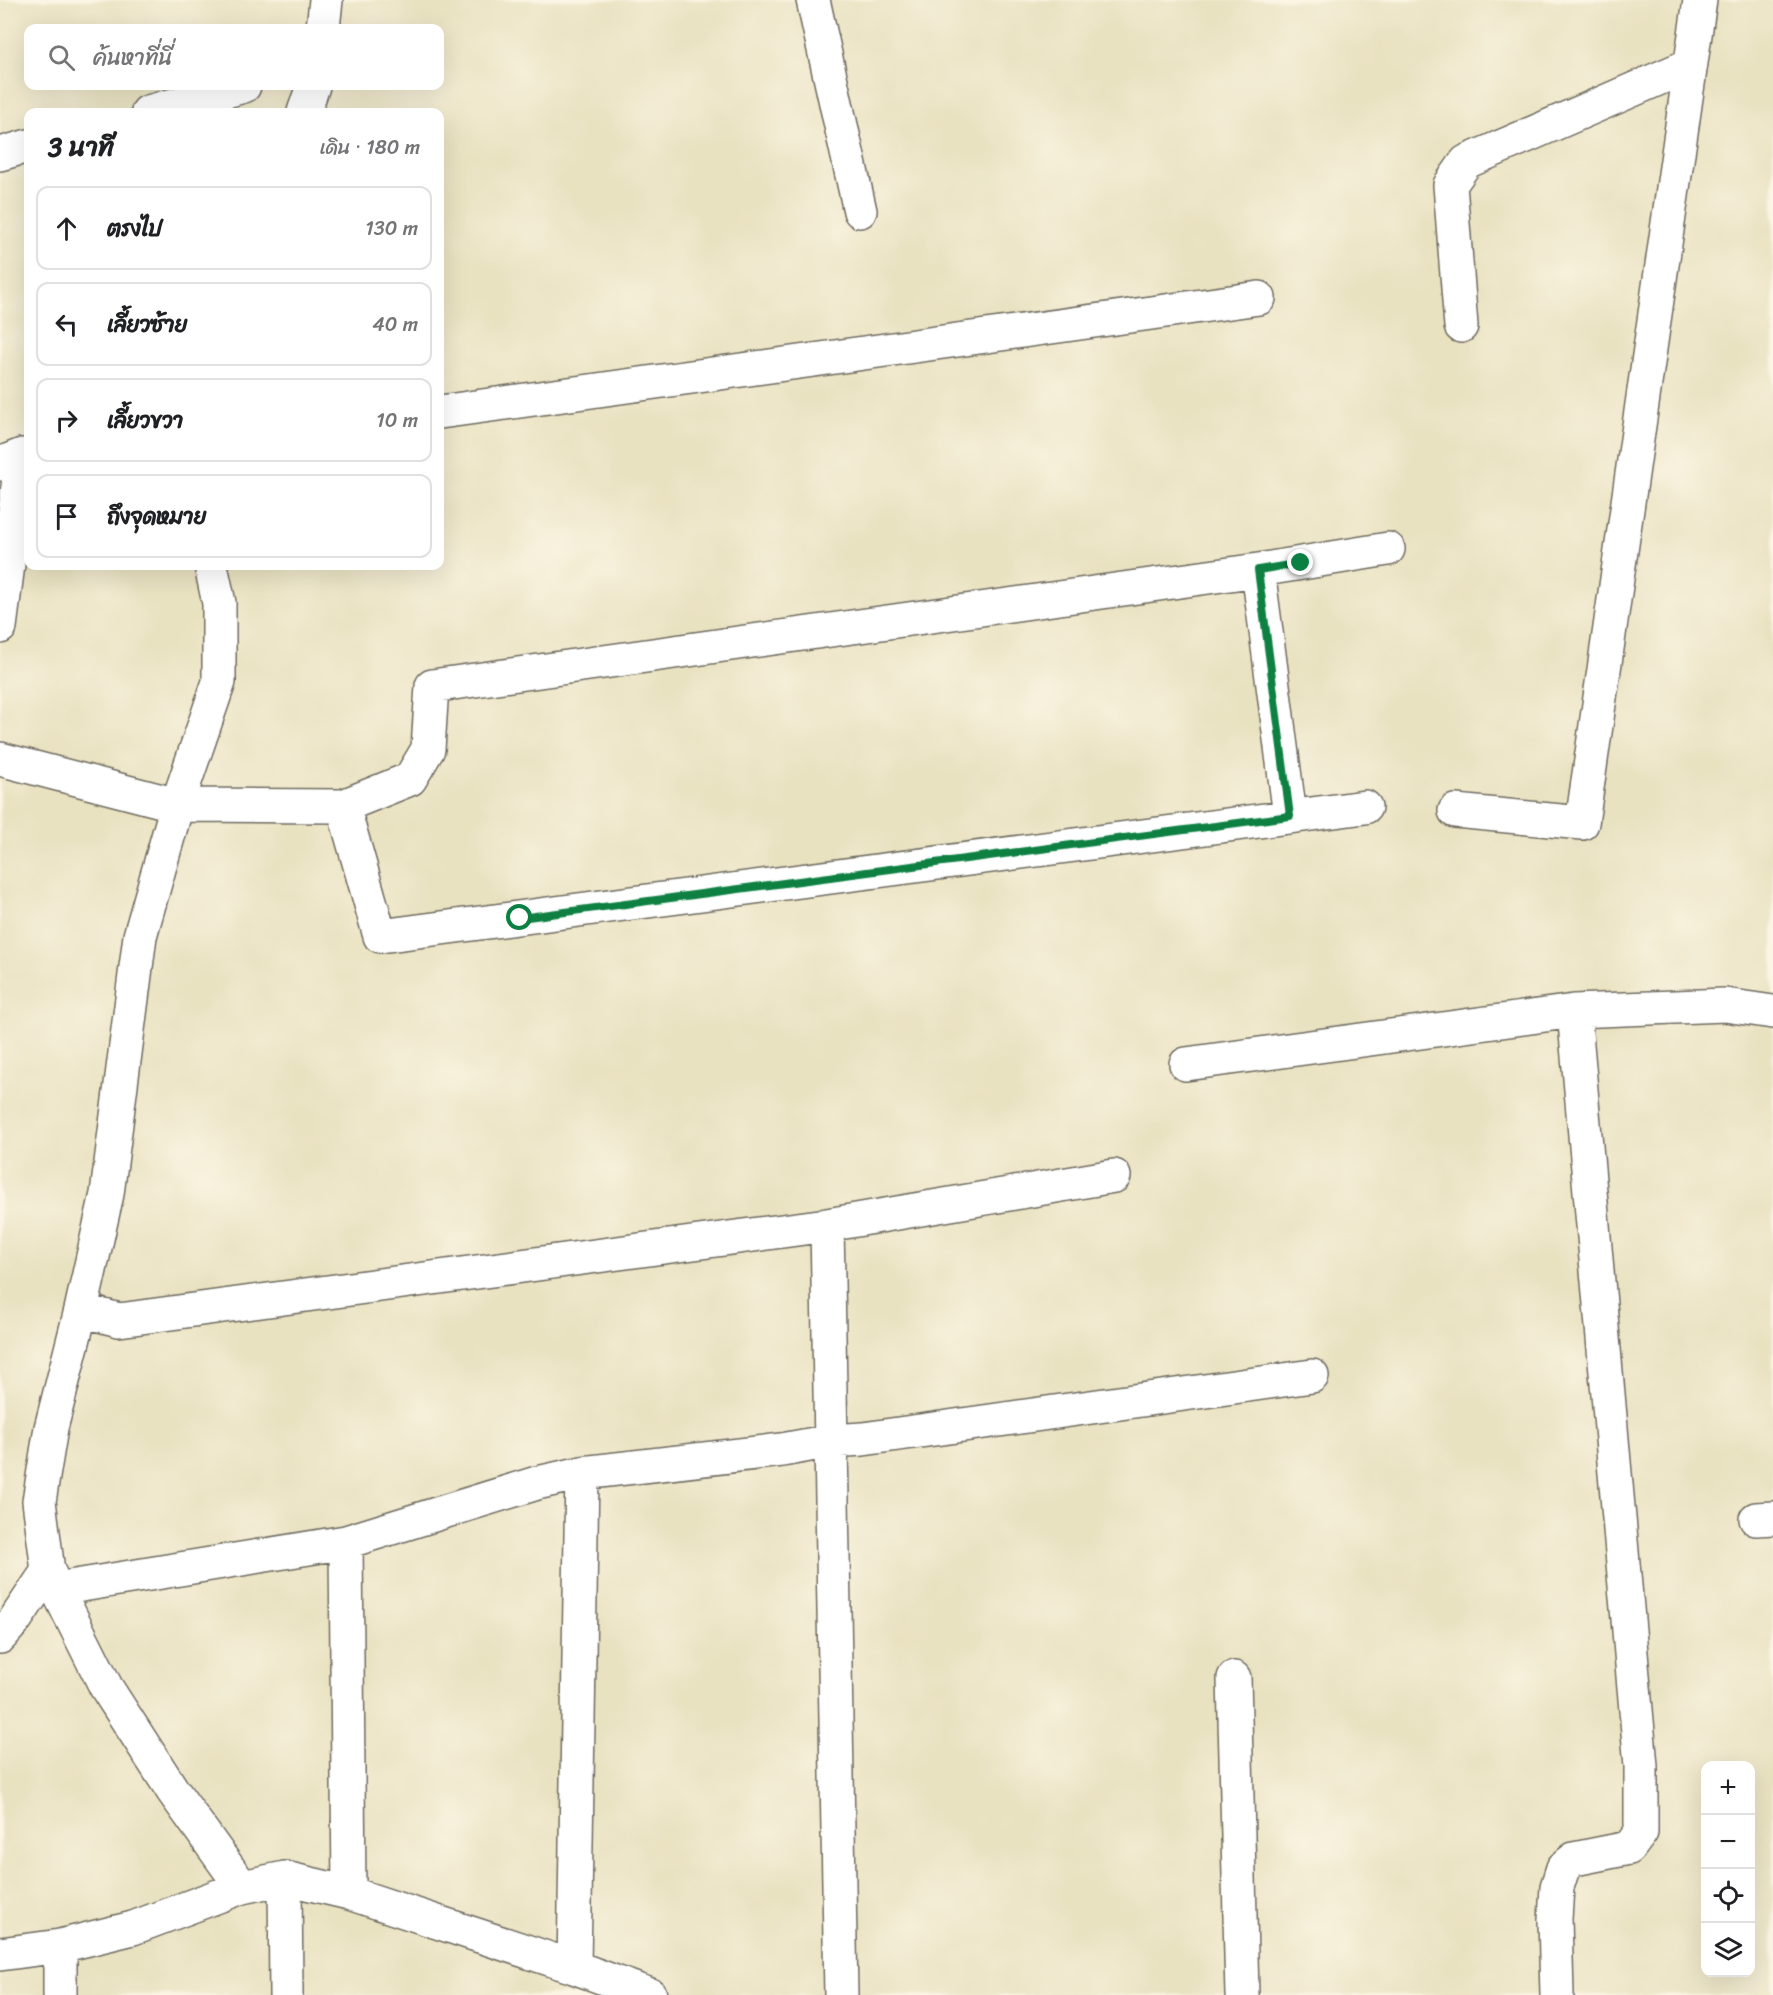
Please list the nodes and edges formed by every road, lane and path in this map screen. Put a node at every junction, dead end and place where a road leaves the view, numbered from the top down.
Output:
1 (326, 0) edge
2 (813, 0) edge
3 (1700, 0) edge
4 (323, 24) edge
5 (1690, 65) junction
6 (229, 90) edge
7 (312, 90) edge
8 (162, 108) edge
9 (305, 108) edge
10 (24, 147) edge
11 (0, 154) edge
12 (860, 211) dead end
13 (1259, 298) dead end
14 (1461, 326) dead end
15 (444, 411) edge
16 (0, 464) edge
17 (1388, 549) dead end
18 (212, 570) edge
19 (1258, 570) junction
20 (0, 627) edge
21 (0, 759) edge
22 (177, 805) junction
23 (343, 806) junction
24 (1365, 807) dead end
25 (1455, 811) dead end
26 (1290, 816) junction
27 (1574, 1011) junction
28 (1773, 1012) edge
29 (1186, 1065) dead end
30 (1114, 1176) dead end
31 (827, 1225) junction
32 (81, 1310) junction
33 (1312, 1376) dead end
34 (831, 1441) junction
35 (582, 1473) junction
36 (346, 1542) junction
37 (53, 1580) junction
38 (0, 1637) edge
39 (1234, 1678) dead end
40 (285, 1878) junction
41 (242, 1887) junction
42 (349, 1893) junction
43 (60, 1946) junction
44 (0, 1954) edge
45 (574, 1967) junction
46 (60, 1995) edge
47 (286, 1995) edge
48 (650, 1995) edge
49 (841, 1995) edge
50 (1242, 1995) edge
51 (1557, 1995) edge

1 - 4 street
2 - 12 street
3 - 5 street
5 - 14 street
5 - 25 street
6 - 8 street
7 - 9 street
10 - 11 street
13 - 15 street
16 - 20 street
17 - 19 street
18 - 22 street
19 - 23 street
19 - 26 street
21 - 22 street
22 - 23 street
22 - 32 street
23 - 26 street
24 - 26 street
27 - 28 street
27 - 29 street
27 - 51 street
30 - 31 street
31 - 32 street
31 - 34 street
32 - 37 street
33 - 34 street
34 - 35 street
34 - 49 street
35 - 36 street
35 - 45 street
36 - 37 street
36 - 42 street
37 - 38 street
37 - 41 street
39 - 50 street
40 - 41 street
40 - 42 street
40 - 47 street
41 - 43 street
42 - 45 street
43 - 44 street
43 - 46 street
45 - 48 street

